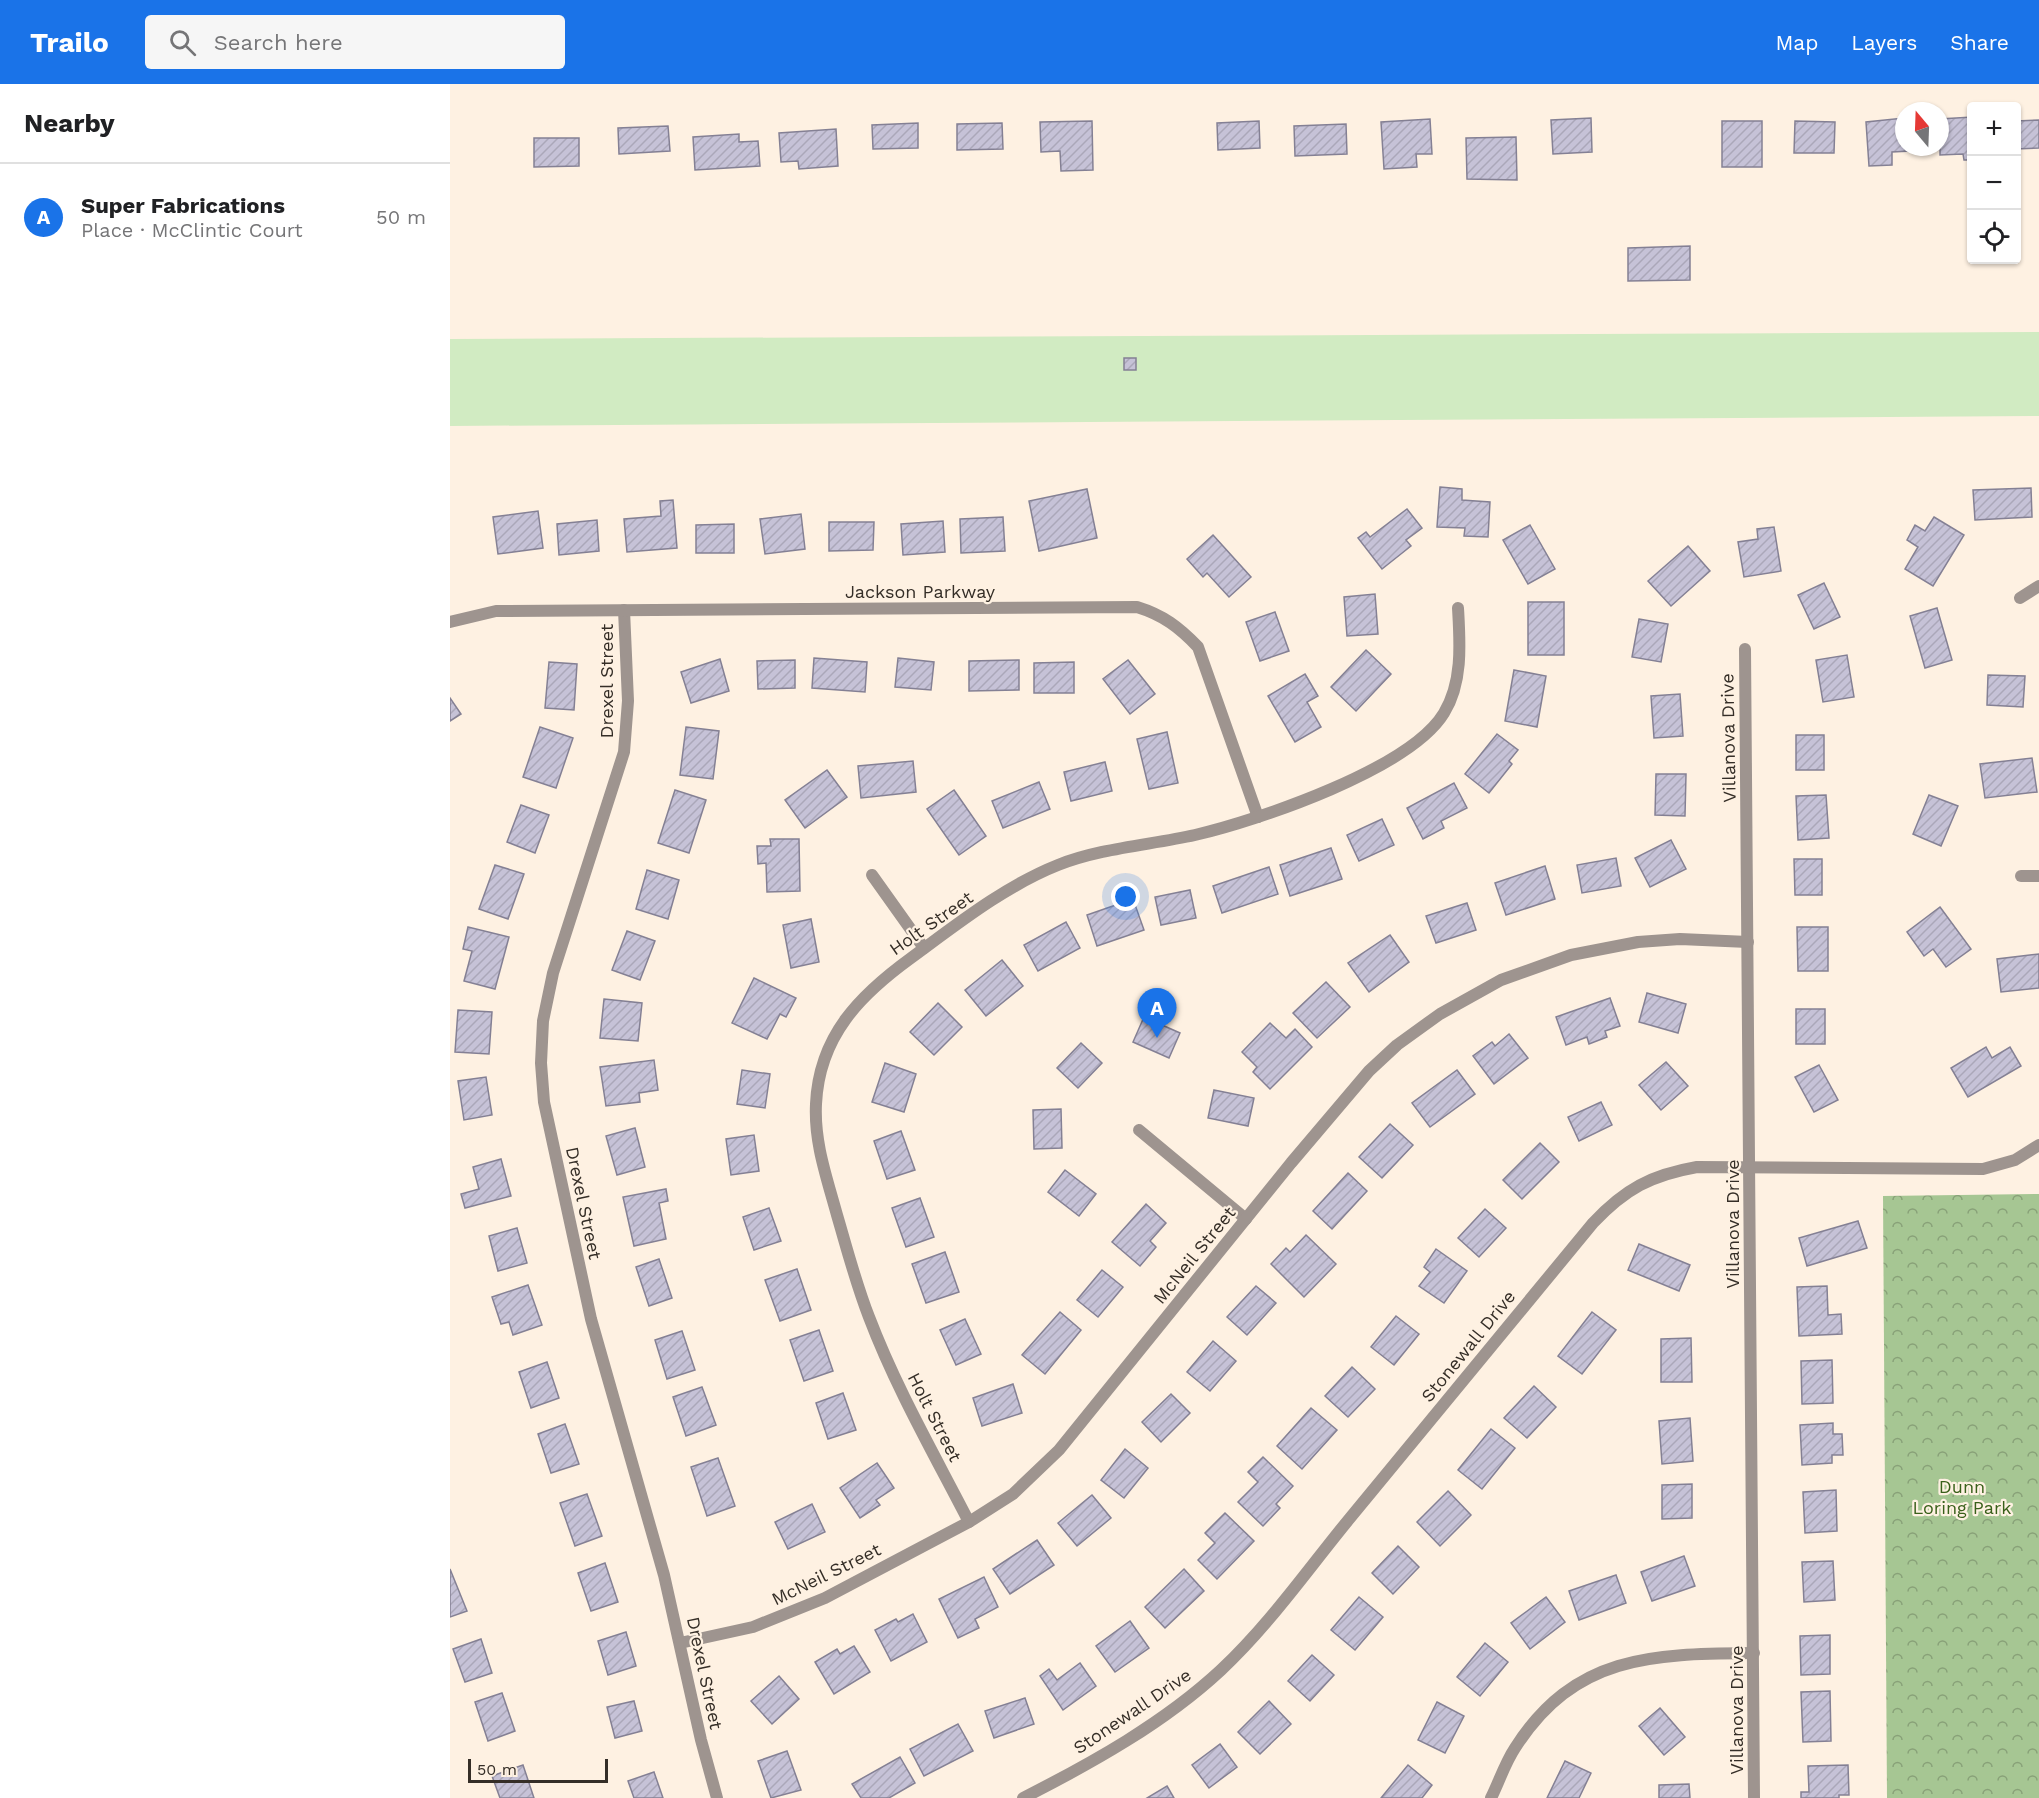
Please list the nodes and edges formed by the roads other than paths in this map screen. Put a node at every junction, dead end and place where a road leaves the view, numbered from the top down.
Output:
1 (2039, 586) edge
2 (2020, 598) dead end
3 (1458, 608) dead end
4 (624, 610) junction
5 (450, 622) edge
6 (1745, 649) dead end
7 (1258, 817) junction
8 (872, 875) dead end
9 (2021, 876) dead end
10 (2039, 876) edge
11 (1748, 942) junction
12 (924, 948) junction
13 (1139, 1130) dead end
14 (2039, 1145) edge
15 (1750, 1166) junction
16 (1246, 1219) junction
17 (969, 1522) junction
18 (680, 1643) junction
19 (1754, 1653) junction
20 (717, 1798) edge
21 (1023, 1798) edge
22 (1491, 1798) edge
23 (1754, 1798) edge

1 - 2 street
3 - 7 street, Holt Street
4 - 5 street, Jackson Parkway
4 - 7 street, Jackson Parkway
4 - 18 street, Drexel Street
6 - 11 street, Villanova Drive
7 - 12 street, Holt Street
8 - 12 street
9 - 10 street
11 - 15 street, Villanova Drive
11 - 16 street, McNeil Street
12 - 17 street, Holt Street
13 - 16 street
14 - 15 street, Stonewall Drive
15 - 19 street, Villanova Drive
15 - 21 street, Stonewall Drive
16 - 17 street, McNeil Street
17 - 18 street, McNeil Street
18 - 20 street, Drexel Street
19 - 22 street
19 - 23 street, Villanova Drive

